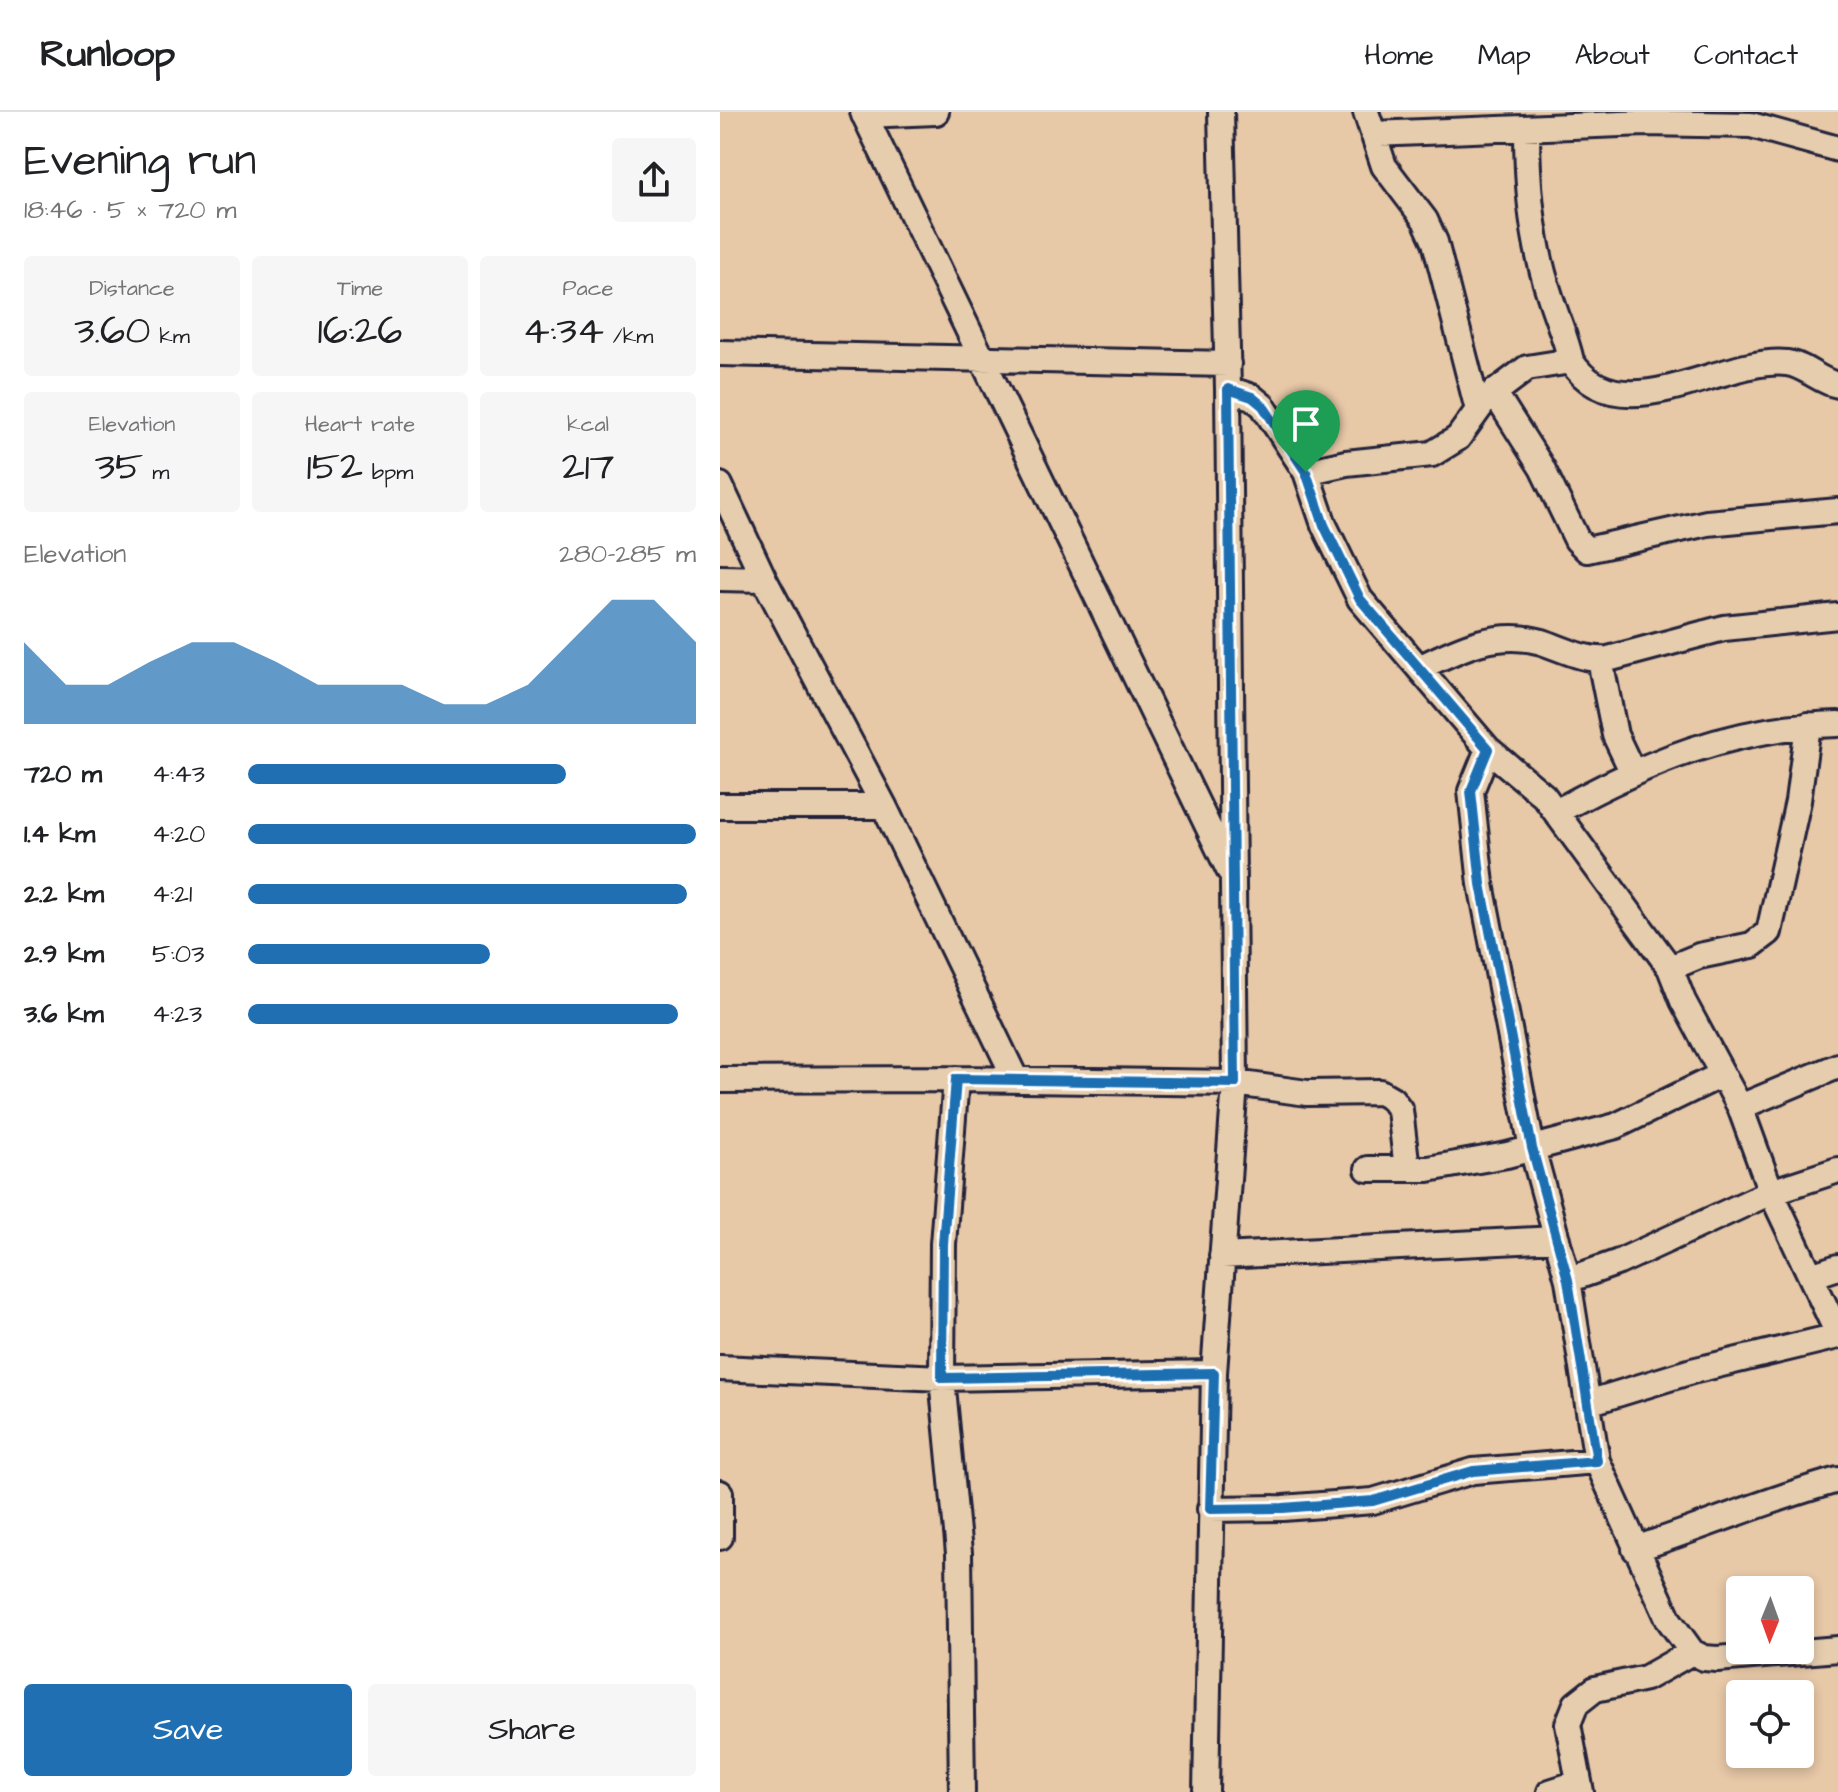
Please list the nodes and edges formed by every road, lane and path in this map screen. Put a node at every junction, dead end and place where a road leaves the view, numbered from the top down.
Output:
1 (936, 112) edge
2 (1221, 112) edge
3 (864, 113) edge
4 (1650, 117) edge
5 (1370, 123) edge
6 (1527, 130) junction
7 (1838, 149) edge
8 (720, 353) edge
9 (983, 358) junction
10 (1571, 361) junction
11 (1228, 364) junction
12 (1838, 385) edge
13 (1228, 389) junction
14 (1494, 392) junction
15 (1478, 410) junction
16 (1306, 472) junction
17 (720, 485) edge
18 (1838, 511) edge
19 (720, 578) edge
20 (764, 579) junction
21 (1838, 616) edge
22 (1600, 660) junction
23 (1419, 668) junction
24 (1838, 724) edge
25 (1808, 725) junction
26 (1488, 749) junction
27 (1633, 773) junction
28 (720, 806) edge
29 (884, 806) junction
30 (1556, 812) junction
31 (1233, 879) junction
32 (1670, 968) junction
33 (1838, 1066) edge
34 (1721, 1075) junction
35 (956, 1079) junction
36 (720, 1080) edge
37 (1016, 1080) junction
38 (1235, 1083) junction
39 (1740, 1107) junction
40 (1532, 1148) junction
41 (1368, 1169) dead end
42 (1407, 1169) junction
43 (1838, 1170) edge
44 (1771, 1192) junction
45 (1557, 1239) junction
46 (1222, 1256) junction
47 (1838, 1267) edge
48 (1811, 1276) junction
49 (1568, 1280) junction
50 (1838, 1335) edge
51 (720, 1368) edge
52 (1214, 1373) junction
53 (942, 1378) junction
54 (1588, 1403) junction
55 (1597, 1461) junction
56 (1838, 1480) edge
57 (720, 1493) edge
58 (1210, 1509) junction
59 (720, 1537) edge
60 (1635, 1549) junction
61 (1838, 1649) edge
62 (1692, 1652) junction
63 (1580, 1788) edge
64 (962, 1792) edge
65 (1206, 1792) edge
66 (1550, 1792) edge

1 - 3 street
2 - 11 street
3 - 9 street
4 - 6 street
4 - 7 street
5 - 6 street
5 - 15 street
6 - 10 street
8 - 9 street
9 - 11 street
9 - 31 street
10 - 12 street
10 - 14 street
11 - 13 street
13 - 16 street
13 - 31 street
14 - 15 street
14 - 18 street
15 - 16 street
16 - 23 street
17 - 20 street
19 - 20 street
20 - 29 street
21 - 22 street
22 - 23 street
22 - 27 street
23 - 26 street
24 - 25 street
25 - 27 street
25 - 32 street
26 - 30 street
26 - 40 street
27 - 30 street
28 - 29 street
29 - 37 street
30 - 32 street
31 - 38 street
32 - 34 street
33 - 39 street
34 - 39 street
34 - 40 street
35 - 36 street
35 - 37 street
35 - 53 street
37 - 38 street
38 - 42 street
38 - 46 street
39 - 44 street
40 - 42 street
40 - 45 street
41 - 42 street
43 - 44 street
44 - 48 street
44 - 49 street
45 - 46 street
45 - 49 street
46 - 52 street
47 - 48 street
48 - 50 street
49 - 54 street
50 - 54 street
51 - 53 street
52 - 53 street
52 - 58 street
53 - 64 street
54 - 55 street
55 - 58 street
55 - 60 street
56 - 60 street
57 - 59 street
58 - 65 street
60 - 62 street
61 - 62 street
62 - 63 street
63 - 66 street

